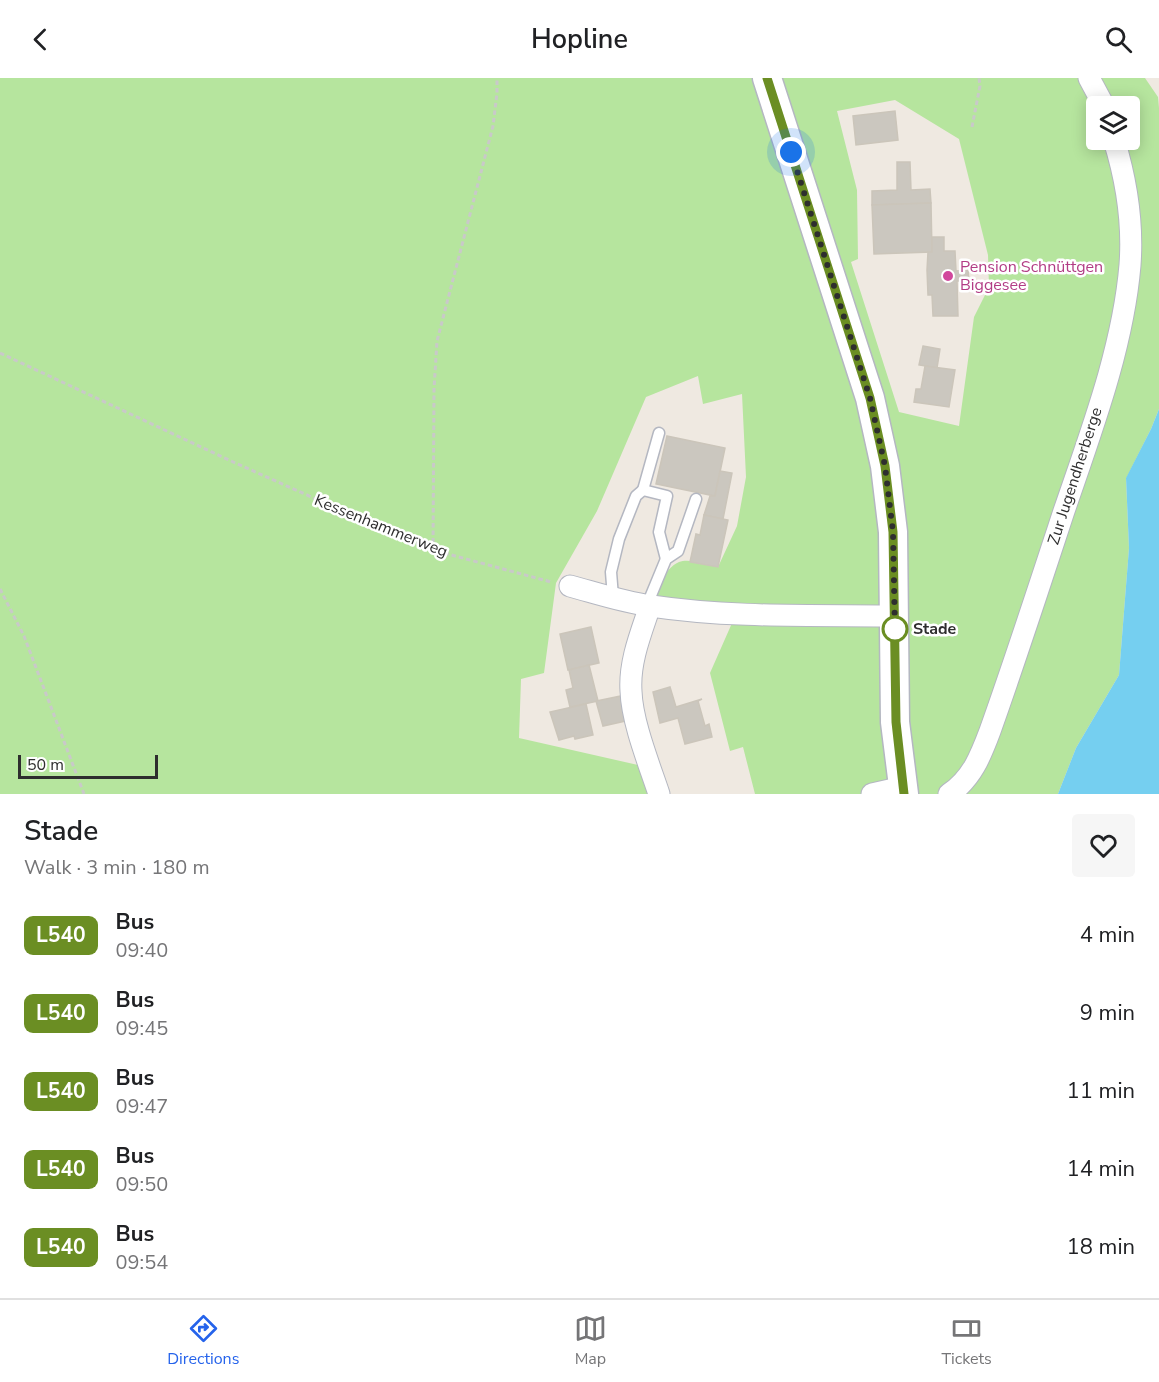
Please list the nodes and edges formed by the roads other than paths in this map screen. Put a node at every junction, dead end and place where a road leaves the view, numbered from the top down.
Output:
1 (767, 78) edge
2 (1089, 78) edge
3 (1099, 96) edge
4 (1117, 150) edge
5 (659, 433) dead end
6 (644, 490) junction
7 (696, 499) dead end
8 (666, 560) junction
9 (570, 586) road end
10 (613, 597) junction
11 (649, 606) junction
12 (895, 616) junction
13 (903, 791) edge
14 (659, 794) edge
15 (872, 794) edge
16 (949, 794) edge

1 - 12 street
2 - 3 street
4 - 16 street, Zur Jugendherberge
5 - 6 lane
6 - 8 lane
6 - 10 lane
7 - 8 lane
8 - 11 lane
9 - 10 street
10 - 11 street
11 - 12 street
11 - 14 street
12 - 13 street
13 - 15 street

